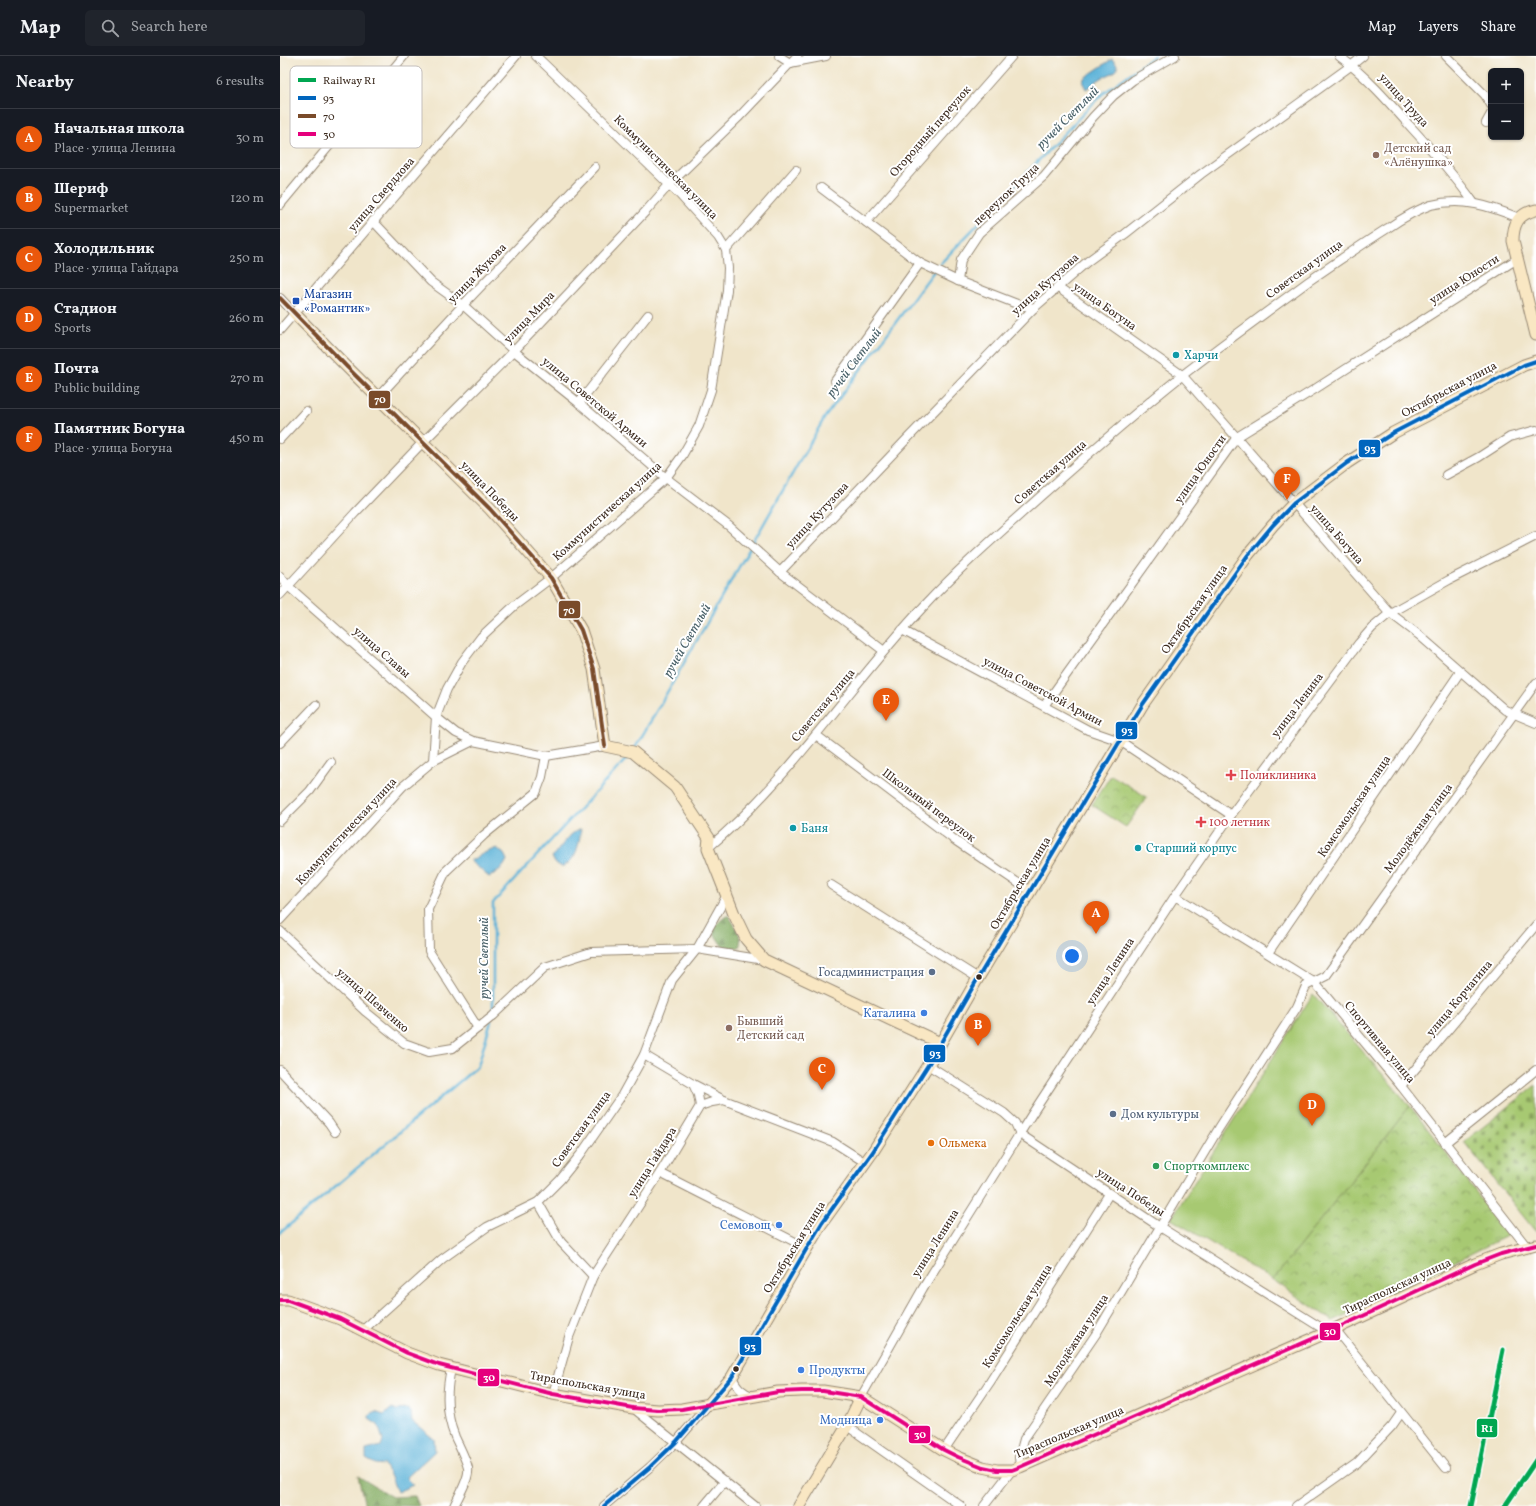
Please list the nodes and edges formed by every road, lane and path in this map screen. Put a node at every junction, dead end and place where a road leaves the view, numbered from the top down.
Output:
1 (404, 56) edge
2 (516, 56) edge
3 (536, 56) edge
4 (779, 56) edge
5 (797, 56) edge
6 (826, 56) edge
7 (1012, 56) edge
8 (1175, 56) edge
9 (1339, 56) edge
10 (1362, 56) edge
11 (1446, 56) edge
12 (790, 63) junction
13 (1352, 65) junction
14 (396, 66) edge
15 (1490, 104) edge
16 (1488, 119) edge
17 (1486, 123) dead end
18 (327, 148) edge
19 (595, 167) dead end
20 (796, 170) dead end
21 (669, 185) junction
22 (821, 188) dead end
23 (1474, 203) junction
24 (280, 205) edge
25 (1536, 210) edge
26 (1519, 218) junction
27 (374, 221) junction
28 (866, 222) junction
29 (726, 250) junction
30 (1517, 259) junction
31 (920, 263) junction
32 (958, 281) junction
33 (1057, 287) junction
34 (280, 298) edge
35 (463, 305) junction
36 (1034, 308) junction
37 (294, 313) junction
38 (648, 315) dead end
39 (280, 330) edge
40 (1536, 335) edge
41 (514, 351) junction
42 (1536, 361) edge
43 (1182, 375) junction
44 (835, 381) dead end
45 (378, 397) junction
46 (579, 403) junction
47 (306, 411) dead end
48 (1536, 430) edge
49 (1237, 437) junction
50 (280, 439) edge
51 (423, 442) junction
52 (1446, 475) dead end
53 (666, 478) junction
54 (1294, 503) junction
55 (1536, 536) edge
56 (780, 572) junction
57 (280, 576) edge
58 (551, 578) junction
59 (288, 586) junction
60 (280, 595) edge
61 (1390, 613) junction
62 (902, 630) junction
63 (884, 651) junction
64 (1460, 672) junction
65 (1536, 683) edge
66 (316, 705) dead end
67 (1044, 706) junction
68 (1513, 713) junction
69 (436, 717) junction
70 (1536, 723) edge
71 (816, 735) junction
72 (1120, 741) junction
73 (473, 742) junction
74 (280, 743) edge
75 (605, 746) junction
76 (546, 756) junction
77 (433, 761) junction
78 (331, 762) dead end
79 (1230, 815) junction
80 (280, 821) edge
81 (708, 848) junction
82 (831, 885) dead end
83 (1030, 892) junction
84 (727, 895) junction
85 (1175, 896) junction
86 (280, 920) edge
87 (1536, 925) edge
88 (280, 931) edge
89 (697, 949) junction
90 (1268, 954) junction
91 (764, 960) junction
92 (978, 978) junction
93 (1315, 982) junction
94 (478, 1028) junction
95 (940, 1043) junction
96 (644, 1055) junction
97 (928, 1065) junction
98 (280, 1070) edge
99 (1536, 1070) edge
100 (694, 1084) junction
101 (1401, 1086) junction
102 (724, 1100) junction
103 (700, 1106) junction
104 (335, 1132) dead end
105 (1020, 1134) junction
106 (1445, 1143) junction
107 (866, 1163) junction
108 (660, 1173) junction
109 (1109, 1194) junction
110 (538, 1202) junction
111 (1160, 1227) junction
112 (1532, 1246) edge
113 (807, 1248) junction
114 (593, 1276) junction
115 (280, 1300) edge
116 (363, 1330) junction
117 (1332, 1331) junction
118 (451, 1369) junction
119 (732, 1377) junction
120 (553, 1394) junction
121 (756, 1396) junction
122 (861, 1397) junction
123 (709, 1404) junction
124 (633, 1408) junction
125 (1401, 1413) junction
126 (847, 1426) junction
127 (676, 1442) junction
128 (944, 1450) junction
129 (1016, 1468) junction
130 (1446, 1468) dead end
131 (725, 1481) junction
132 (454, 1506) edge
133 (604, 1506) edge
134 (704, 1506) edge
135 (755, 1506) edge
136 (799, 1506) edge
137 (961, 1506) edge
138 (984, 1506) edge
139 (1296, 1506) edge

1 - 14 street
2 - 27 street, улица Свердлова
3 - 21 street, Коммунистическая улица
4 - 12 street
5 - 12 street, улица Мира
6 - 12 street
7 - 28 street, Огородный переулок
8 - 32 street, переулок Труда
9 - 13 street, улица Труда
10 - 13 street, улица Кутузова
11 - 15 street
12 - 21 street, улица Мира
13 - 23 street, улица Труда
13 - 33 street, улица Кутузова
16 - 17 street
18 - 24 street
19 - 35 street, улица Жукова
20 - 29 street
21 - 29 street, Коммунистическая улица
21 - 41 street, улица Мира
22 - 28 street
23 - 26 street
23 - 43 street, Советская улица
25 - 26 street
26 - 30 street
27 - 35 street, улица Советской Армии
27 - 37 street, улица Свердлова
28 - 31 street
29 - 53 street, Коммунистическая улица
30 - 40 street
30 - 49 street, улица Юности
31 - 32 street
31 - 44 street
32 - 36 street
33 - 36 street, улица Кутузова
33 - 43 street, улица Богуна
34 - 37 street, улица Победы
35 - 41 street, улица Советской Армии
35 - 45 street, улица Жукова
36 - 56 street, улица Кутузова
37 - 39 street, улица Свердлова
37 - 45 street, улица Победы
38 - 46 street
41 - 46 street, улица Советской Армии
41 - 51 street, улица Мира
42 - 54 street, Октябрьская улица
43 - 49 street, улица Богуна
43 - 62 street, Советская улица
45 - 51 street, улица Победы
46 - 53 street, улица Советской Армии
47 - 50 street
48 - 52 street
49 - 54 street, улица Богуна
49 - 67 street, улица Юности
51 - 58 street, улица Победы
51 - 59 street, улица Мира
53 - 56 street, улица Советской Армии
53 - 58 street, Коммунистическая улица
54 - 61 street, улица Богуна
54 - 72 street, Октябрьская улица
55 - 61 street, улица Ленина
56 - 63 street, улица Советской Армии
57 - 59 street, улица Славы
58 - 69 street, Коммунистическая улица
58 - 75 street, улица Победы
59 - 60 street, улица Мира
59 - 69 street, улица Славы
61 - 64 street, улица Богуна
61 - 79 street, улица Ленина
62 - 63 street, Советская улица
62 - 67 street, улица Советской Армии
63 - 71 street, Советская улица
64 - 68 street, улица Богуна
64 - 90 street, Комсомольская улица
65 - 68 street, Молодёжная улица
66 - 74 street
67 - 72 street, улица Советской Армии
68 - 70 street, улица Богуна
68 - 93 street, Молодёжная улица
69 - 73 street, улица Славы
69 - 77 street, Коммунистическая улица
71 - 81 street, Советская улица
71 - 83 street, Школьный переулок
72 - 79 street, улица Советской Армии
72 - 83 street, Октябрьская улица
73 - 76 street
73 - 77 street, Коммунистическая улица
75 - 76 street
75 - 81 street
76 - 94 street
77 - 86 street, Коммунистическая улица
78 - 80 street
79 - 85 street, улица Ленина
81 - 84 street
82 - 92 street
83 - 92 street, Октябрьская улица
84 - 89 street, Советская улица
84 - 91 street
85 - 90 street, Спортивная улица
85 - 105 street, улица Ленина
87 - 101 street, улица Корчагина
88 - 94 street, улица Шевченко
89 - 91 street
89 - 94 street, улица Шевченко
89 - 96 street, Советская улица
90 - 93 street, Спортивная улица
91 - 95 street
92 - 95 street, Октябрьская улица
93 - 101 street, Спортивная улица
93 - 111 street, Молодёжная улица
95 - 97 street, Октябрьская улица
96 - 100 street
96 - 110 street, Советская улица
97 - 105 street, улица Победы
97 - 107 street, Октябрьская улица
98 - 104 street
99 - 106 street
100 - 102 street
100 - 103 street
101 - 106 street, Спортивная улица
102 - 103 street
102 - 107 street
103 - 108 street, улица Гайдара
105 - 109 street, улица Победы
105 - 122 street, улица Ленина
106 - 112 street, Спортивная улица
107 - 113 street, Октябрьская улица
108 - 113 street
108 - 114 street, улица Гайдара
109 - 111 street, улица Победы
109 - 128 street, Комсомольская улица
110 - 114 street
110 - 116 street, Советская улица
111 - 117 street, улица Победы
111 - 129 street, Молодёжная улица
112 - 117 street, Тираспольская улица
113 - 119 street, Октябрьская улица
114 - 120 street, улица Гайдара
115 - 116 street, Тираспольская улица
116 - 118 street, Тираспольская улица
117 - 125 street, улица Победы
117 - 129 street, Тираспольская улица
118 - 120 street, Тираспольская улица
118 - 132 street
119 - 121 street
119 - 123 street, Октябрьская улица
120 - 124 street, Тираспольская улица
121 - 122 street, Тираспольская улица
121 - 123 street, Тираспольская улица
122 - 126 street, улица Ленина
122 - 128 street, Тираспольская улица
123 - 124 street, Тираспольская улица
123 - 127 street, Октябрьская улица
124 - 127 street
125 - 130 street, улица Победы
125 - 139 street
126 - 136 street, улица Ленина
126 - 137 street
127 - 131 street
127 - 133 street, Октябрьская улица
128 - 129 street, Тираспольская улица
129 - 138 street
131 - 134 street
131 - 135 street

